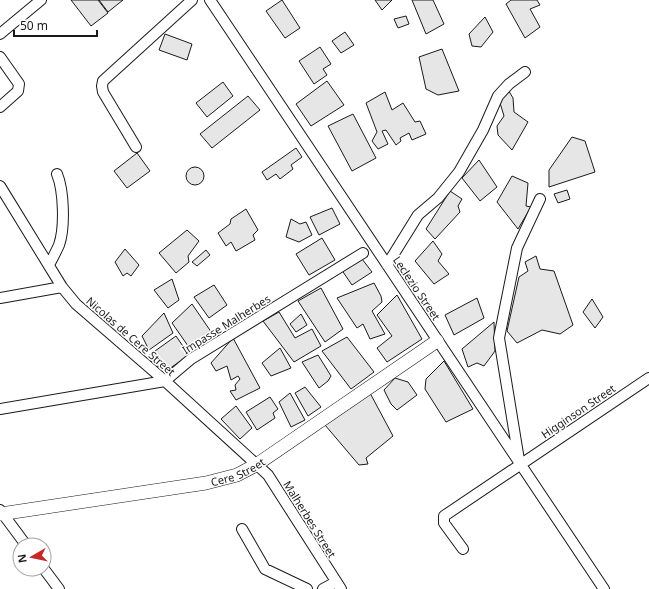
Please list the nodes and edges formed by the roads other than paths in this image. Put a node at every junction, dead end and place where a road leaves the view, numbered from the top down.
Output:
1 (41, 0) edge
2 (192, 0) edge
3 (210, 0) edge
4 (0, 34) edge
5 (0, 57) edge
6 (525, 72) dead end
7 (0, 107) edge
8 (136, 147) dead end
9 (57, 174) dead end
10 (0, 186) edge
11 (540, 199) dead end
12 (363, 254) dead end
13 (49, 265) junction
14 (387, 265) junction
15 (62, 287) junction
16 (0, 298) edge
17 (437, 341) junction
18 (649, 378) edge
19 (165, 381) junction
20 (0, 409) edge
21 (520, 464) junction
22 (256, 465) junction
23 (1, 512) edge
24 (242, 529) dead end
25 (20, 537) edge
26 (463, 549) dead end
27 (50, 577) edge
28 (339, 586) edge
29 (59, 589) edge
30 (307, 589) edge
31 (323, 589) edge
32 (604, 589) edge

1 - 4 street
2 - 8 street
3 - 14 street, Leclezio Street
5 - 7 street
6 - 14 street
9 - 13 street
10 - 13 street, Nicolas de Cere Street
11 - 21 street
12 - 19 street, Impasse Malherbes
13 - 15 street, Nicolas de Cere Street
14 - 17 street, Leclezio Street
15 - 16 street
15 - 19 street, Nicolas de Cere Street
17 - 21 street, Leclezio Street
17 - 22 street, Cere Street
18 - 21 street, Higginson Street
19 - 20 street
19 - 22 street, Nicolas de Cere Street
21 - 26 street, Higginson Street
21 - 32 street, Leclezio Street
22 - 23 street, Cere Street
22 - 28 street, Malherbes Street
23 - 25 street
24 - 30 street
27 - 29 street
28 - 31 street

